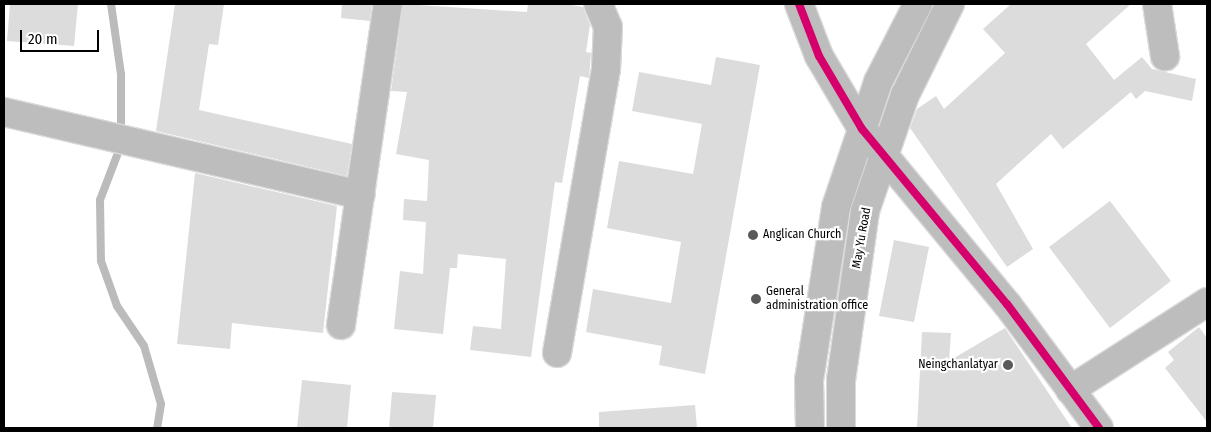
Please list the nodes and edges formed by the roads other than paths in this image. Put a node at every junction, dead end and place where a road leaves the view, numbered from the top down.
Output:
1 (388, 4) edge
2 (598, 4) edge
3 (799, 4) edge
4 (918, 4) edge
5 (950, 4) edge
6 (1157, 4) edge
7 (1165, 56) dead end
8 (4, 112) edge
9 (862, 129) junction
10 (885, 153) junction
11 (360, 195) junction
12 (1207, 302) edge
13 (341, 325) dead end
14 (556, 353) dead end
15 (1070, 390) junction
16 (810, 428) edge
17 (841, 428) edge
18 (1099, 428) edge

1 - 11 main road
2 - 14 main road
3 - 9 main road
4 - 9 main road
5 - 10 main road, May Yu Road
6 - 7 main road
8 - 11 main road
9 - 10 main road
9 - 16 main road
10 - 15 main road
10 - 17 main road, May Yu Road
11 - 13 main road
12 - 15 main road
15 - 18 main road

